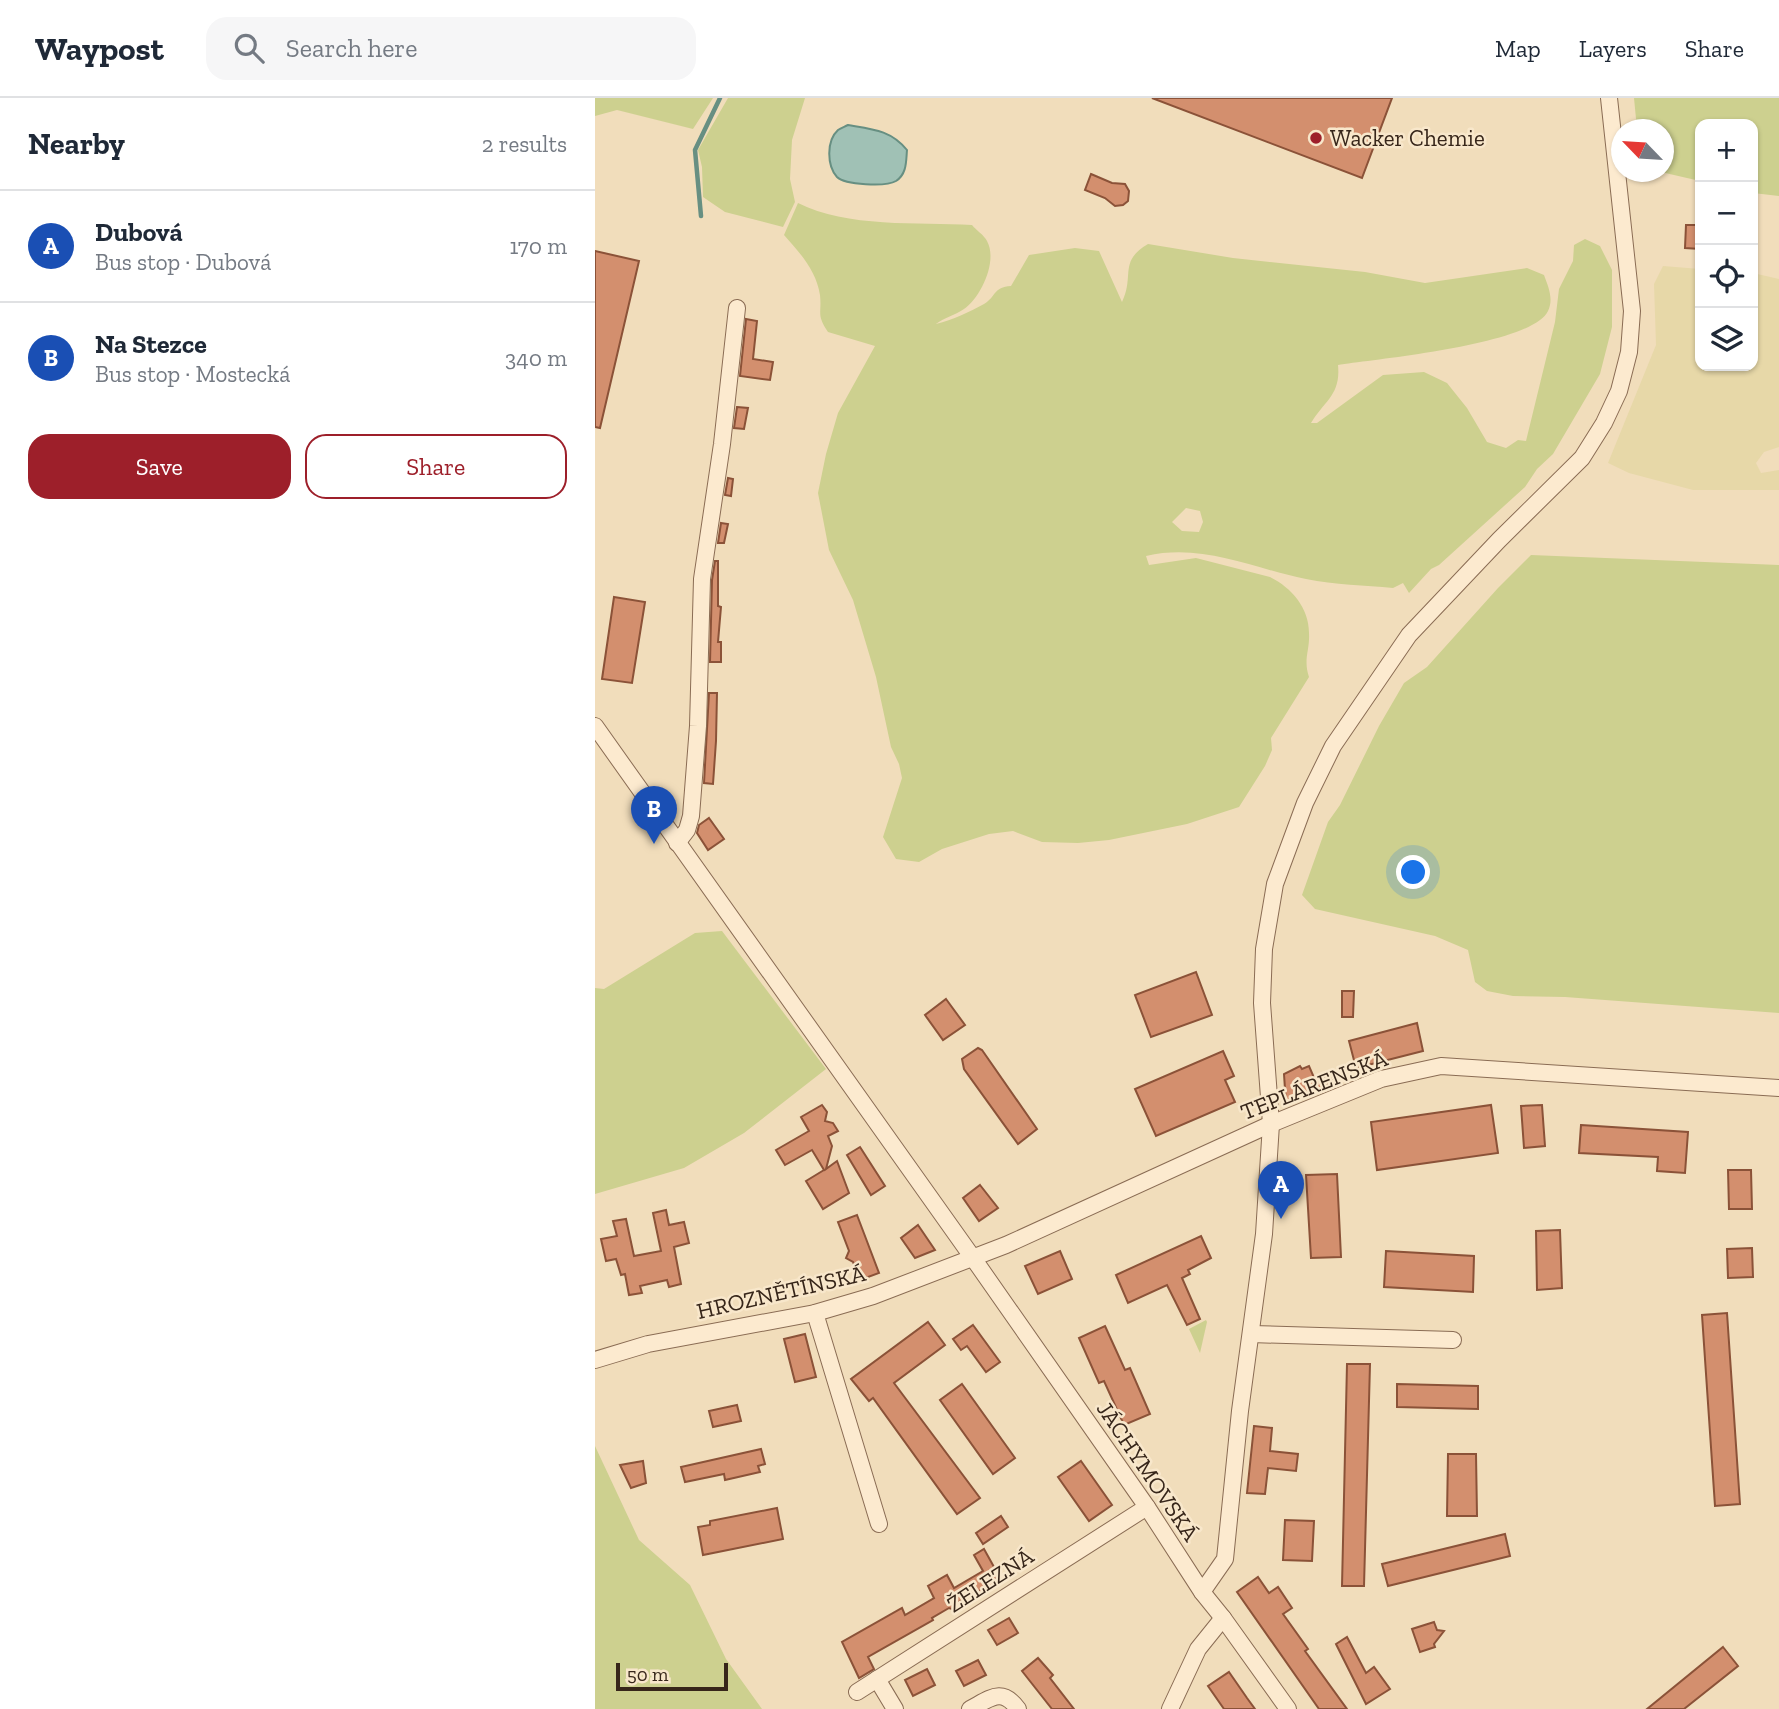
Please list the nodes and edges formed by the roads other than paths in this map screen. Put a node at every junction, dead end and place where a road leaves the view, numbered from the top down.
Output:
1 (1609, 98) edge
2 (737, 309) dead end
3 (595, 726) edge
4 (677, 843) junction
5 (1779, 1088) edge
6 (1271, 1124) junction
7 (973, 1258) junction
8 (815, 1313) junction
9 (1251, 1334) junction
10 (1453, 1340) dead end
11 (595, 1360) edge
12 (1147, 1507) junction
13 (879, 1524) dead end
14 (1202, 1592) junction
15 (1223, 1618) junction
16 (877, 1679) junction
17 (857, 1692) dead end
18 (895, 1709) edge
19 (970, 1709) edge
20 (1018, 1709) edge
21 (1170, 1709) edge
22 (1288, 1709) edge

1 - 6 street
2 - 4 street
3 - 4 street, JÁCHYMOVSKÁ
4 - 7 street, JÁCHYMOVSKÁ
5 - 6 street, TEPLÁRENSKÁ
6 - 7 street, TEPLÁRENSKÁ
6 - 9 street
7 - 8 street, HROZNĚTÍNSKÁ
7 - 12 street, JÁCHYMOVSKÁ
8 - 11 street, HROZNĚTÍNSKÁ
8 - 13 street
9 - 10 street
9 - 14 street
12 - 14 street, JÁCHYMOVSKÁ
12 - 16 street, ŽELEZNÁ
14 - 15 street, JÁCHYMOVSKÁ
15 - 21 street
15 - 22 street, JÁCHYMOVSKÁ
16 - 17 street, ŽELEZNÁ
16 - 18 street
19 - 20 street

